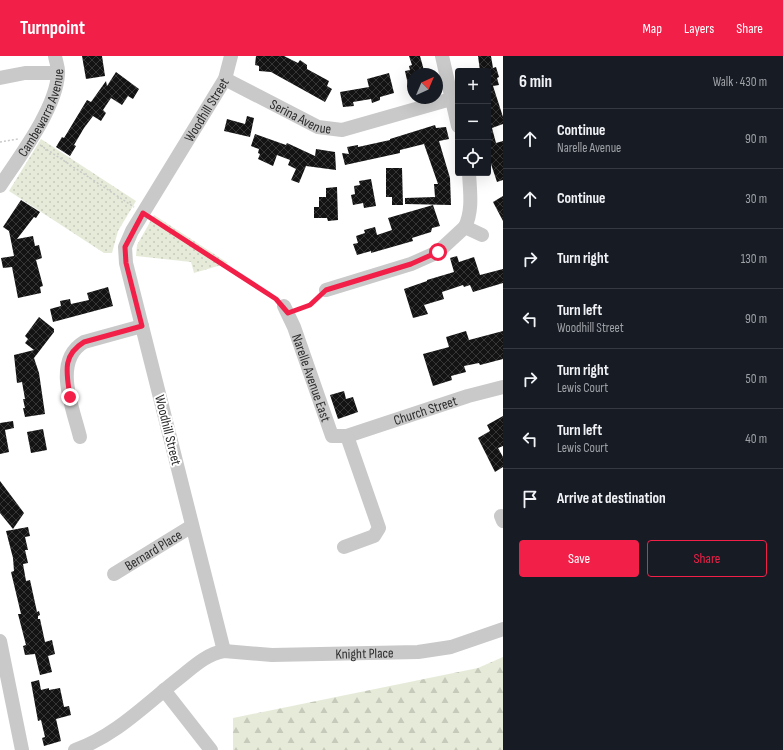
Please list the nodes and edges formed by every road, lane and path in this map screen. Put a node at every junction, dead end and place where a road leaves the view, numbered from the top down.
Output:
1 (55, 56) edge
2 (231, 56) edge
3 (442, 56) edge
4 (58, 73) junction
5 (0, 78) edge
6 (225, 79) junction
7 (451, 99) junction
8 (455, 114) edge
9 (0, 142) edge
10 (28, 142) junction
11 (469, 176) edge
12 (0, 186) edge
13 (143, 213) junction
14 (465, 228) junction
15 (482, 235) dead end
16 (326, 290) joint
17 (282, 306) junction
18 (142, 326) junction
19 (503, 387) edge
20 (347, 436) junction
21 (80, 437) dead end
22 (192, 526) junction
23 (344, 547) dead end
24 (114, 574) dead end
25 (503, 629) edge
26 (0, 641) edge
27 (224, 650) junction
28 (164, 690) junction
29 (22, 750) edge
30 (75, 750) edge
31 (211, 750) edge

1 - 4 street, Cambewarra Avenue
2 - 6 street, Woodhill Street
3 - 7 street
4 - 5 street
4 - 10 street, Cambewarra Avenue
6 - 7 street, Serina Avenue
6 - 13 street, Woodhill Street
7 - 8 street
9 - 10 path
10 - 12 street, Cambewarra Avenue
10 - 13 path
11 - 14 street
13 - 17 path
13 - 18 street, Woodhill Street
14 - 15 street
14 - 16 street
16 - 17 path
17 - 20 street, Narelle Avenue East
18 - 21 street
18 - 22 street, Woodhill Street
19 - 20 street, Church Street
20 - 23 street
22 - 24 street, Bernard Place
22 - 27 street, Woodhill Street
25 - 27 street, Knight Place
26 - 29 street
27 - 28 street
28 - 30 street
28 - 31 street

